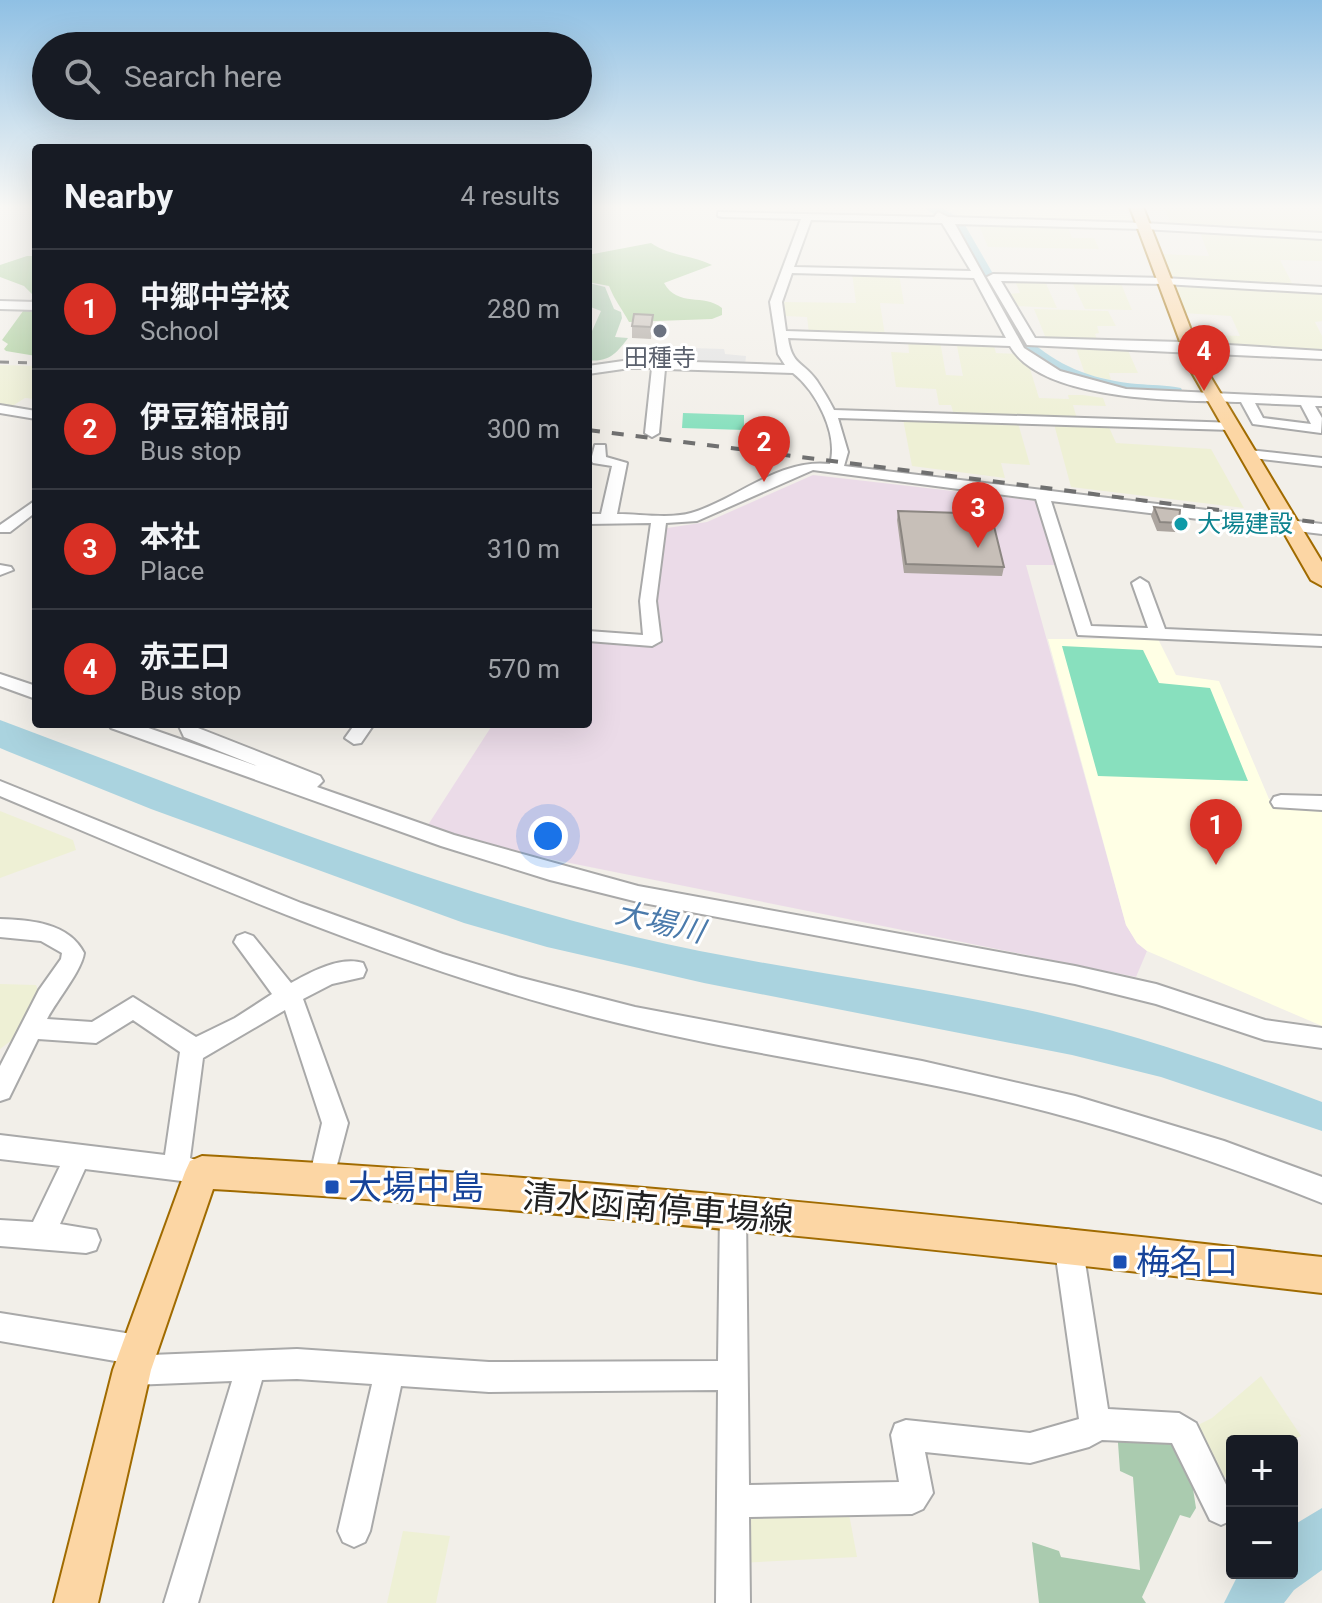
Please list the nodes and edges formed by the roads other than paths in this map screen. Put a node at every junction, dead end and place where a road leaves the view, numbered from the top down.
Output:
1 (1164, 281) edge
2 (784, 282) edge
3 (983, 282) edge
4 (995, 282) edge
5 (1178, 282) edge
6 (1322, 290) edge
7 (0, 305) edge
8 (32, 306) edge
9 (1016, 329) junction
10 (781, 334) junction
11 (1190, 347) junction
12 (1322, 355) edge
13 (659, 364) junction
14 (592, 369) edge
15 (796, 369) junction
16 (1211, 393) junction
17 (1246, 399) junction
18 (1284, 400) junction
19 (1306, 401) junction
20 (1322, 402) edge
21 (0, 409) edge
22 (32, 414) edge
23 (830, 414) junction
24 (1292, 425) junction
25 (1232, 426) junction
26 (652, 433) dead end
27 (600, 448) dead end
28 (1249, 454) junction
29 (1322, 462) edge
30 (836, 469) junction
31 (1042, 496) junction
32 (32, 508) edge
33 (592, 519) edge
34 (608, 519) junction
35 (659, 520) junction
36 (32, 525) edge
37 (1290, 526) junction
38 (1322, 529) edge
39 (2, 530) edge
40 (1322, 580) edge
41 (1140, 583) dead end
42 (1159, 635) junction
43 (592, 636) edge
44 (1322, 641) edge
45 (0, 680) edge
46 (32, 692) edge
47 (131, 728) edge
48 (189, 728) edge
49 (232, 758) junction
50 (328, 787) dead end
51 (0, 788) edge
52 (1281, 802) dead end
53 (1322, 803) edge
54 (0, 928) edge
55 (245, 942) dead end
56 (355, 970) dead end
57 (289, 997) junction
58 (33, 1028) junction
59 (1322, 1038) edge
60 (195, 1049) junction
61 (0, 1090) edge
62 (0, 1147) edge
63 (78, 1157) junction
64 (189, 1170) junction
65 (322, 1179) junction
66 (1322, 1190) edge
67 (733, 1214) junction
68 (0, 1233) edge
69 (41, 1236) junction
70 (86, 1240) dead end
71 (1068, 1243) junction
72 (1322, 1275) edge
73 (0, 1327) edge
74 (135, 1360) junction
75 (252, 1364) junction
76 (390, 1370) junction
77 (733, 1375) junction
78 (1095, 1424) junction
79 (733, 1501) junction
80 (1221, 1509) dead end
81 (354, 1531) dead end
82 (76, 1603) edge
83 (181, 1603) edge
84 (733, 1603) edge

1 - 11 main road
2 - 10 street
3 - 9 street
4 - 9 street
5 - 6 street
7 - 8 street
9 - 10 street
9 - 11 street
9 - 16 street
10 - 15 street
11 - 12 street
11 - 16 main road
13 - 14 street
13 - 15 street
13 - 26 street
15 - 23 street
16 - 17 street
16 - 25 main road
17 - 18 street
17 - 24 street
18 - 19 street
18 - 24 street
19 - 20 street
19 - 24 street
21 - 22 street
23 - 25 street
23 - 30 street
25 - 28 main road
27 - 34 street
28 - 29 street
28 - 37 main road
30 - 31 street
30 - 35 street
31 - 37 street
31 - 42 street
32 - 39 street
33 - 34 street
34 - 35 street
35 - 43 street
36 - 39 street
37 - 38 street
37 - 40 main road
41 - 42 street
42 - 44 street
45 - 46 street
47 - 49 street
48 - 49 street
49 - 50 street
49 - 59 street
51 - 66 street
52 - 53 street
54 - 58 street
55 - 57 street
56 - 57 street
57 - 60 street
57 - 65 street
58 - 60 street
58 - 61 street
60 - 64 street
62 - 63 street
63 - 64 street
63 - 69 street
64 - 65 main road, 清水函南停車場線
64 - 74 main road
65 - 67 main road, 清水函南停車場線
67 - 71 main road, 清水函南停車場線
67 - 77 street
68 - 69 street
69 - 70 street
71 - 72 main road, 清水函南停車場線
71 - 78 street
73 - 74 street
74 - 75 street
74 - 82 main road
75 - 76 street
75 - 83 street
76 - 77 street
76 - 81 street
77 - 79 street
78 - 79 street
78 - 80 street
79 - 84 street

